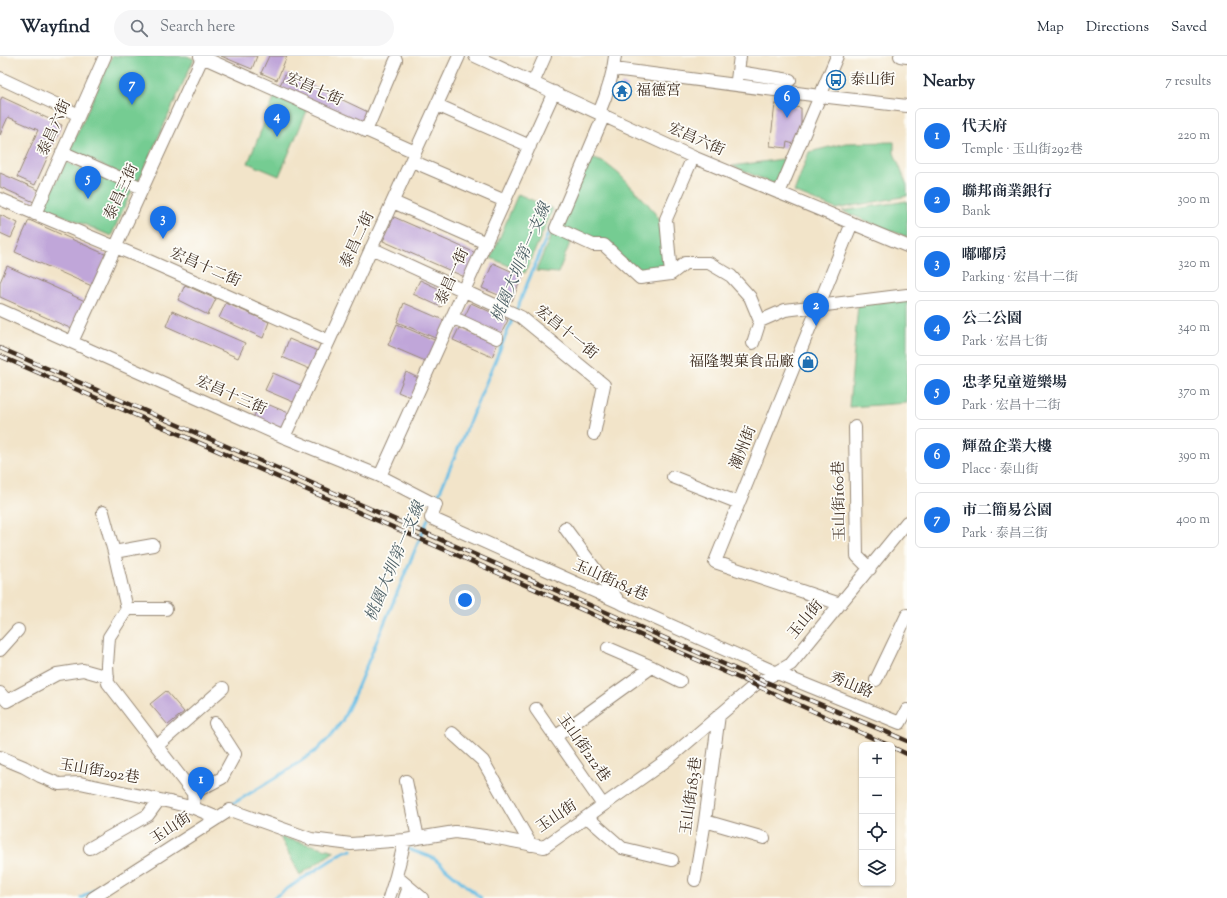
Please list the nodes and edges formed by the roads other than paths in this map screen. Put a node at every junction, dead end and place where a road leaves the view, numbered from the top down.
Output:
1 (105, 56) edge
2 (202, 56) edge
3 (459, 56) edge
4 (475, 56) edge
5 (545, 56) edge
6 (615, 56) edge
7 (740, 56) edge
8 (837, 56) edge
9 (900, 56) edge
10 (907, 57) edge
11 (396, 60) dead end
12 (614, 68) junction
13 (738, 72) junction
14 (0, 78) edge
15 (790, 80) dead end
16 (533, 82) junction
17 (737, 85) junction
18 (554, 92) junction
19 (820, 96) junction
20 (437, 105) junction
21 (907, 106) edge
22 (599, 113) junction
23 (79, 115) junction
24 (366, 130) junction
25 (530, 146) junction
26 (62, 152) junction
27 (413, 157) junction
28 (694, 157) junction
29 (142, 188) junction
30 (779, 193) junction
31 (0, 199) edge
32 (505, 201) junction
33 (393, 202) junction
34 (35, 214) junction
35 (852, 223) junction
36 (486, 243) junction
37 (907, 246) edge
38 (115, 247) junction
39 (372, 248) junction
40 (671, 274) junction
41 (464, 290) junction
42 (907, 295) edge
43 (818, 306) junction
44 (0, 310) edge
45 (452, 317) junction
46 (760, 321) junction
47 (497, 338) dead end
48 (329, 341) junction
49 (72, 342) junction
50 (752, 343) dead end
51 (855, 427) dead end
52 (594, 434) dead end
53 (284, 437) junction
54 (380, 476) junction
55 (673, 477) dead end
56 (739, 503) junction
57 (103, 512) dead end
58 (431, 518) joint
59 (907, 522) edge
60 (565, 528) dead end
61 (153, 545) dead end
62 (114, 552) junction
63 (870, 568) junction
64 (620, 603) junction
65 (840, 604) junction
66 (127, 609) junction
67 (166, 609) dead end
68 (907, 615) edge
69 (18, 630) dead end
70 (608, 648) dead end
71 (0, 650) edge
72 (652, 667) junction
73 (777, 673) junction
74 (108, 677) junction
75 (876, 680) dead end
76 (680, 681) dead end
77 (223, 688) dead end
78 (0, 693) edge
79 (536, 709) dead end
80 (907, 710) edge
81 (719, 715) junction
82 (215, 723) dead end
83 (452, 733) dead end
84 (555, 737) junction
85 (156, 746) junction
86 (0, 757) edge
87 (406, 781) dead end
88 (193, 793) junction
89 (159, 800) junction
90 (603, 805) junction
91 (195, 808) junction
92 (587, 817) junction
93 (217, 818) junction
94 (705, 821) junction
95 (418, 838) junction
96 (764, 838) dead end
97 (404, 845) junction
98 (531, 845) junction
99 (90, 848) dead end
100 (672, 860) dead end
101 (396, 876) junction
102 (695, 880) dead end
103 (407, 892) edge
104 (93, 898) edge
105 (389, 898) edge
106 (422, 898) edge

1 - 23 street, 泰昌六街
2 - 24 street, 宏昌七街
2 - 29 street, 泰昌三街
3 - 20 street, 泰昌二街
4 - 16 street, 宏昌六街
5 - 16 street
6 - 12 street
7 - 13 street
8 - 19 street
9 - 10 street
11 - 24 street
12 - 17 street
12 - 22 street
13 - 15 street
13 - 17 street
14 - 23 street
16 - 18 street, 宏昌六街
17 - 19 street
18 - 22 street, 宏昌六街
18 - 25 street, 泰昌一街
19 - 21 street
19 - 30 street
20 - 25 street
20 - 27 street, 泰昌二街
22 - 28 street, 宏昌六街
22 - 40 street
23 - 26 street, 泰昌六街
24 - 27 street, 宏昌七街
25 - 32 street, 泰昌一街
26 - 29 street
26 - 34 street, 泰昌六街
27 - 32 street, 宏昌七街
27 - 33 street, 泰昌二街
28 - 30 street, 宏昌六街
28 - 40 street
29 - 38 street, 泰昌三街
30 - 35 street, 宏昌六街
31 - 34 street, 宏昌十二街
32 - 36 street, 泰昌一街
33 - 36 street
33 - 39 street, 泰昌二街
34 - 38 street, 宏昌十二街
35 - 37 street, 宏昌六街
35 - 43 street, 潮州街
36 - 41 street, 泰昌一街
38 - 48 street, 宏昌十二街
38 - 49 street, 泰昌三街
39 - 41 street, 宏昌十一街
39 - 48 street, 泰昌二街
40 - 46 street
41 - 45 street, 泰昌一街
41 - 52 street, 宏昌十一街
42 - 43 street
43 - 46 street
43 - 56 street, 潮州街
44 - 49 street, 宏昌十三街
45 - 47 street
45 - 54 street, 泰昌一街
46 - 50 street
48 - 53 street, 泰昌二街
49 - 53 street, 宏昌十三街
51 - 63 street, 玉山街160巷
53 - 54 street, 宏昌十三街
54 - 58 street, 宏昌十三街
55 - 56 street
56 - 65 street, 潮州街
57 - 62 street
58 - 64 street, 玉山街184巷
59 - 63 street, 玉山街
60 - 64 street
61 - 62 street
62 - 66 street
63 - 65 street, 玉山街
64 - 73 street, 玉山街184巷
65 - 73 street, 玉山街
66 - 67 street
66 - 74 street
68 - 75 street
69 - 71 street
70 - 72 street
72 - 76 street
72 - 84 street
73 - 80 street, 秀山路
73 - 81 street, 玉山街
74 - 78 street
74 - 85 street
77 - 85 street
79 - 84 street, 玉山街212巷
81 - 90 street, 玉山街
81 - 94 street, 玉山街183巷
82 - 88 street
83 - 98 street
84 - 90 street, 玉山街212巷
85 - 88 street
86 - 89 street, 玉山街292巷
87 - 95 street
88 - 91 street
89 - 91 street, 玉山街292巷
89 - 99 street
90 - 92 street, 玉山街
91 - 93 street, 玉山街292巷
92 - 98 street, 玉山街
92 - 100 street
93 - 97 street, 玉山街
93 - 104 street, 玉山街
94 - 96 street
94 - 102 street, 玉山街183巷
95 - 97 street, 玉山街
95 - 98 street, 玉山街
97 - 101 street
101 - 103 street
101 - 105 street
103 - 106 street

